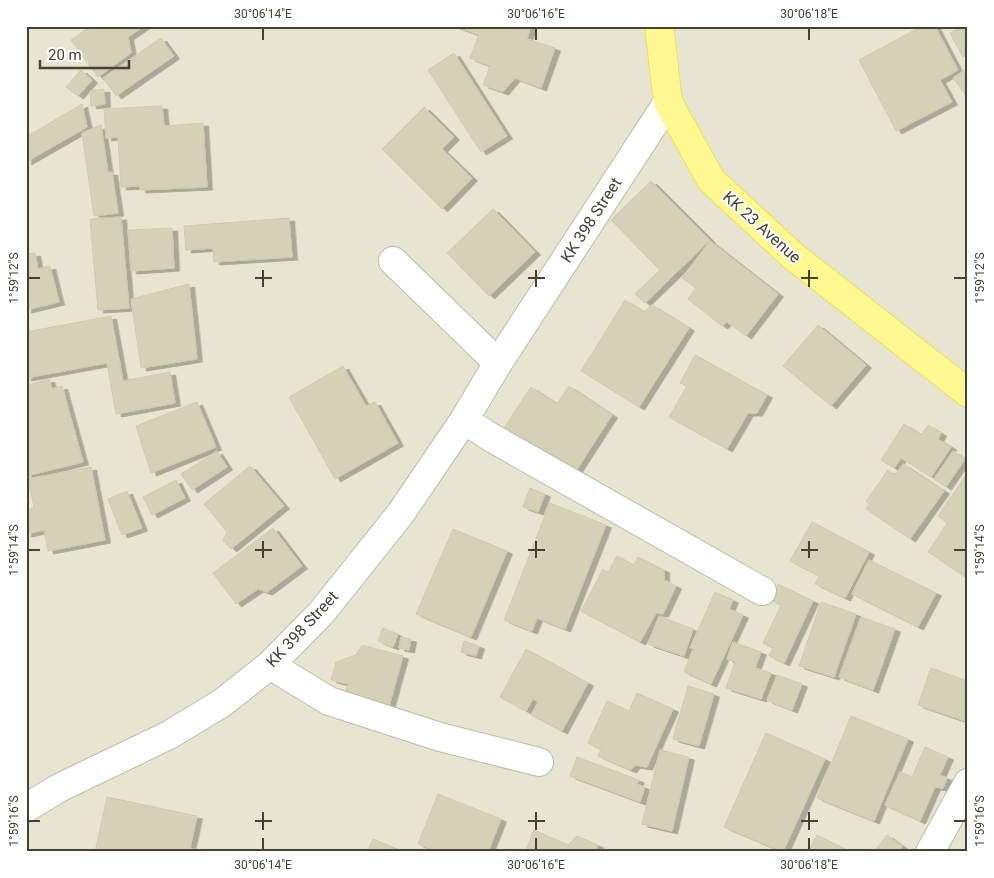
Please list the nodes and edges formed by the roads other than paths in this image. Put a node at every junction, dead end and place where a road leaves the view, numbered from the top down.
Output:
1 (660, 26) edge
2 (668, 102) junction
3 (393, 261) dead end
4 (498, 363) junction
5 (966, 389) edge
6 (464, 420) junction
7 (762, 591) dead end
8 (270, 665) junction
9 (539, 762) dead end
10 (968, 783) edge
11 (26, 808) edge
12 (930, 852) edge

1 - 2 main road, KK 23 Avenue
2 - 4 street, KK 398 Street
2 - 5 main road, KK 23 Avenue
3 - 4 street
4 - 6 street, KK 398 Street
6 - 7 street
6 - 8 street, KK 398 Street
8 - 9 street
8 - 11 street, KK 398 Street
10 - 12 street

